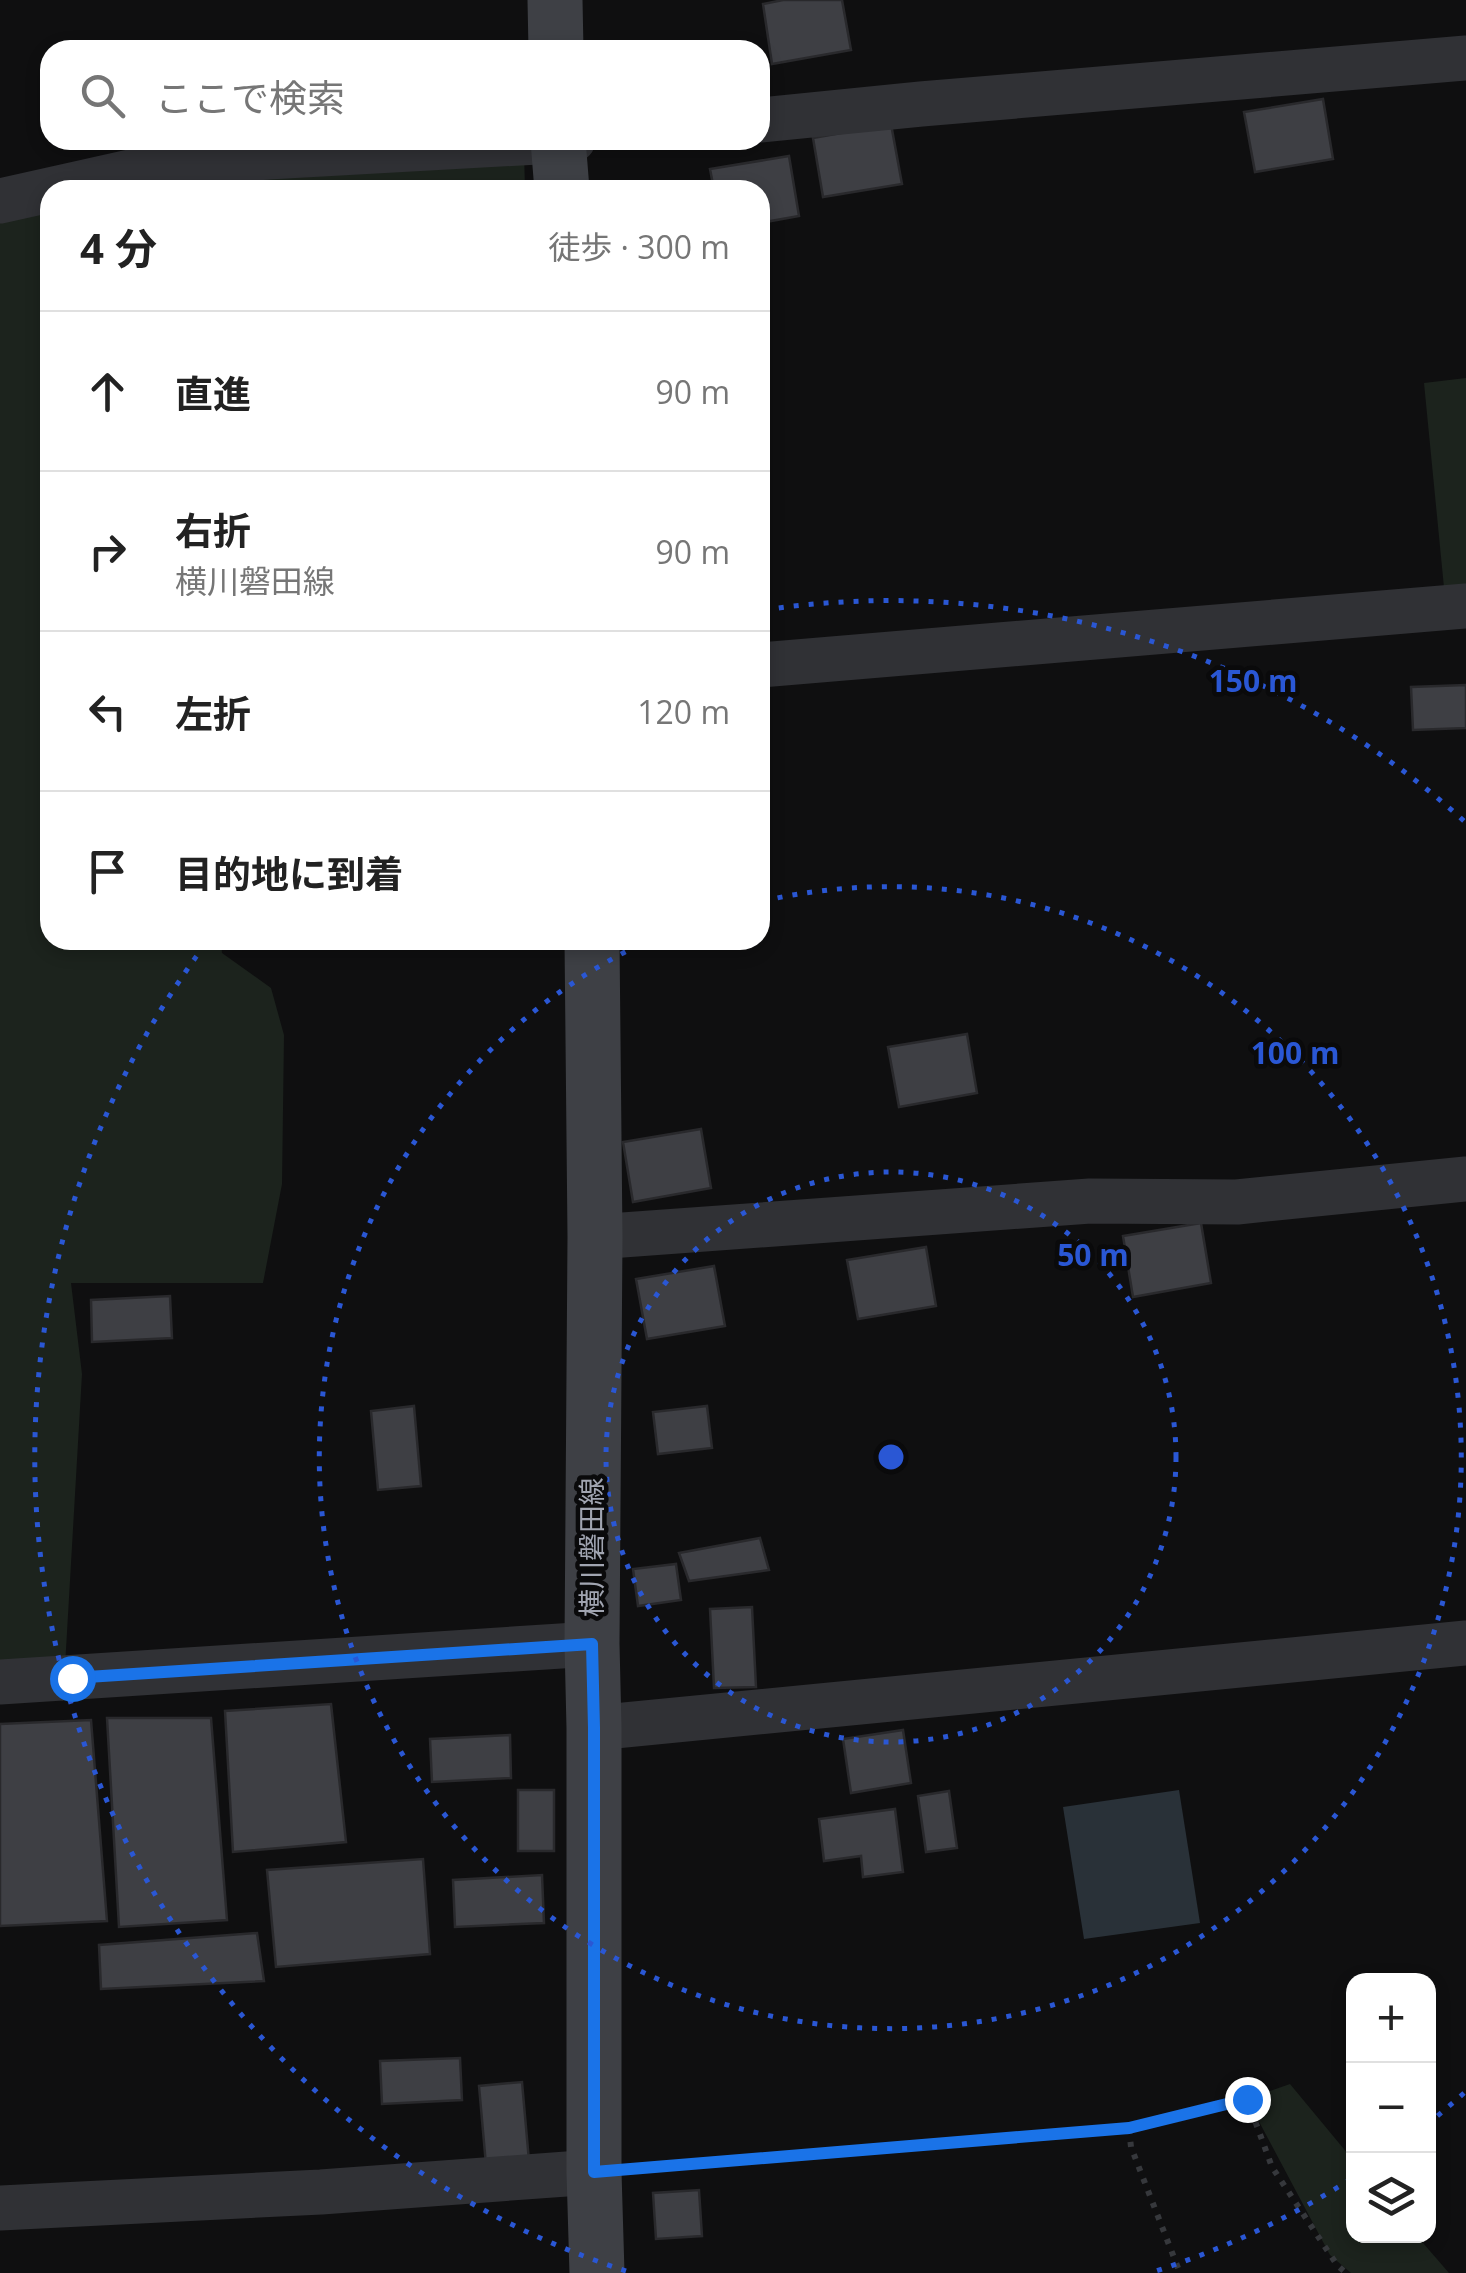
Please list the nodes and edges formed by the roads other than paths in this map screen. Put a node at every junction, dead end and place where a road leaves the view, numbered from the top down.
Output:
1 (555, 0) edge
2 (556, 40) edge
3 (1466, 58) edge
4 (770, 119) edge
5 (563, 153) edge
6 (157, 178) edge
7 (40, 195) edge
8 (0, 201) edge
9 (1466, 606) edge
10 (770, 664) edge
11 (592, 950) edge
12 (1466, 1178) edge
13 (595, 1237) junction
14 (1466, 1643) edge
15 (592, 1644) junction
16 (0, 1682) edge
17 (594, 1728) junction
18 (594, 2172) junction
19 (0, 2208) edge
20 (598, 2273) edge

1 - 2 main road
3 - 4 street
5 - 6 street
7 - 8 street
9 - 10 street
11 - 13 main road, 横川磐田線
12 - 13 street
13 - 15 main road, 横川磐田線
14 - 17 street
15 - 16 street
15 - 17 main road, 横川磐田線
17 - 18 main road, 横川磐田線
18 - 19 street
18 - 20 main road, 横川磐田線

